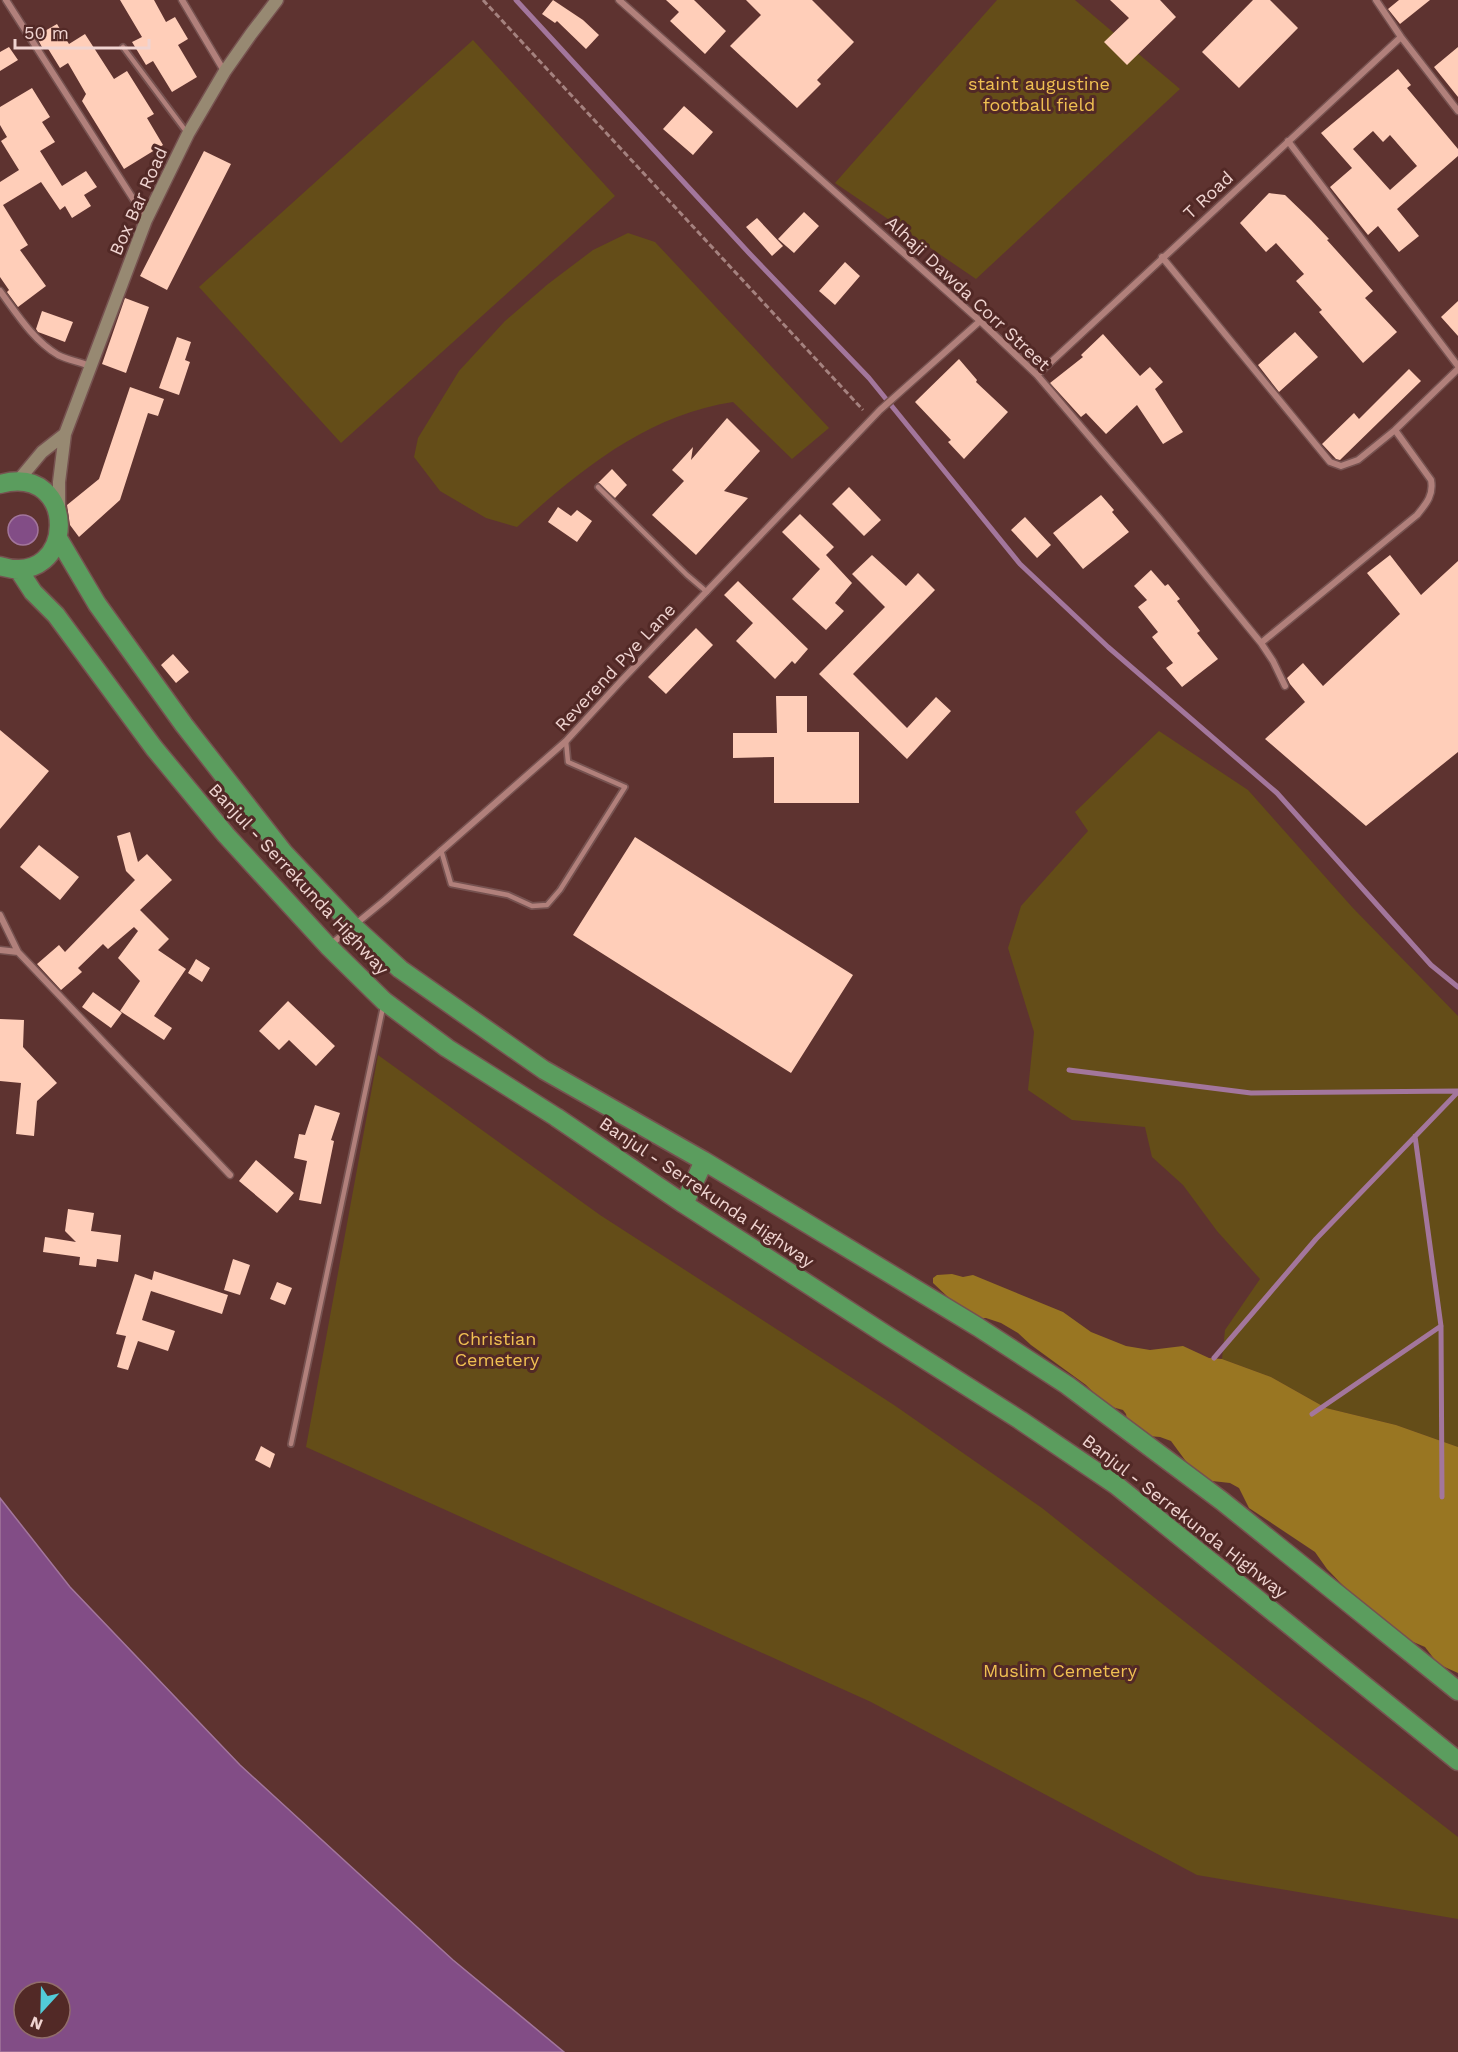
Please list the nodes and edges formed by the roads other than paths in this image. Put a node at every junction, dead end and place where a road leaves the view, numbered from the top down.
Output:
1 (6, 0) edge
2 (182, 0) edge
3 (277, 0) edge
4 (619, 0) edge
5 (1376, 0) edge
6 (1401, 38) junction
7 (123, 46) dead end
8 (225, 71) junction
9 (1458, 111) edge
10 (188, 134) junction
11 (1288, 141) junction
12 (146, 220) junction
13 (1162, 257) junction
14 (0, 291) edge
15 (980, 321) junction
16 (90, 366) junction
17 (1458, 367) edge
18 (1036, 375) junction
19 (1395, 430) junction
20 (65, 434) junction
21 (6, 480) edge
22 (598, 487) dead end
23 (58, 515) junction
24 (58, 538) junction
25 (9, 568) edge
26 (707, 592) junction
27 (1261, 643) junction
28 (1285, 686) dead end
29 (566, 741) junction
30 (441, 850) junction
31 (0, 915) edge
32 (353, 926) junction
33 (328, 946) junction
34 (0, 950) edge
35 (18, 952) junction
36 (384, 1001) junction
37 (704, 1161) junction
38 (230, 1175) dead end
39 (684, 1204) junction
40 (291, 1444) dead end
41 (1458, 1691) edge
42 (1458, 1761) edge

1 - 12 street
2 - 8 street
3 - 8 street, Box Bar Road
4 - 15 street, Alhaji Dawda Corr Street
5 - 6 street
6 - 9 street
6 - 11 street, T Road
7 - 10 lane
8 - 10 street, Box Bar Road
10 - 12 street, Box Bar Road
11 - 13 street, T Road
11 - 17 street
12 - 16 street, Box Bar Road
13 - 18 street, T Road
13 - 19 street
14 - 16 street
15 - 18 street, Alhaji Dawda Corr Street
15 - 26 street, Reverend Pye Lane
16 - 20 street, Box Bar Road
17 - 19 street
18 - 27 street, Alhaji Dawda Corr Street
19 - 27 street
20 - 21 street
20 - 23 street, Box Bar Road
21 - 23 highway
22 - 26 lane
23 - 24 highway
24 - 25 highway
24 - 32 highway, Banjul - Serrekunda Highway
25 - 33 highway, Banjul - Serrekunda Highway
26 - 29 street, Reverend Pye Lane
27 - 28 street, Alhaji Dawda Corr Street
29 - 30 street, Reverend Pye Lane
29 - 30 lane
30 - 32 street, Reverend Pye Lane
31 - 35 street
32 - 33 street, Reverend Pye Lane
32 - 37 highway, Banjul - Serrekunda Highway
33 - 36 highway, Banjul - Serrekunda Highway
34 - 35 street
35 - 38 street
36 - 39 highway, Banjul - Serrekunda Highway
36 - 40 lane
37 - 39 highway
37 - 41 highway, Banjul - Serrekunda Highway
39 - 42 highway, Banjul - Serrekunda Highway

